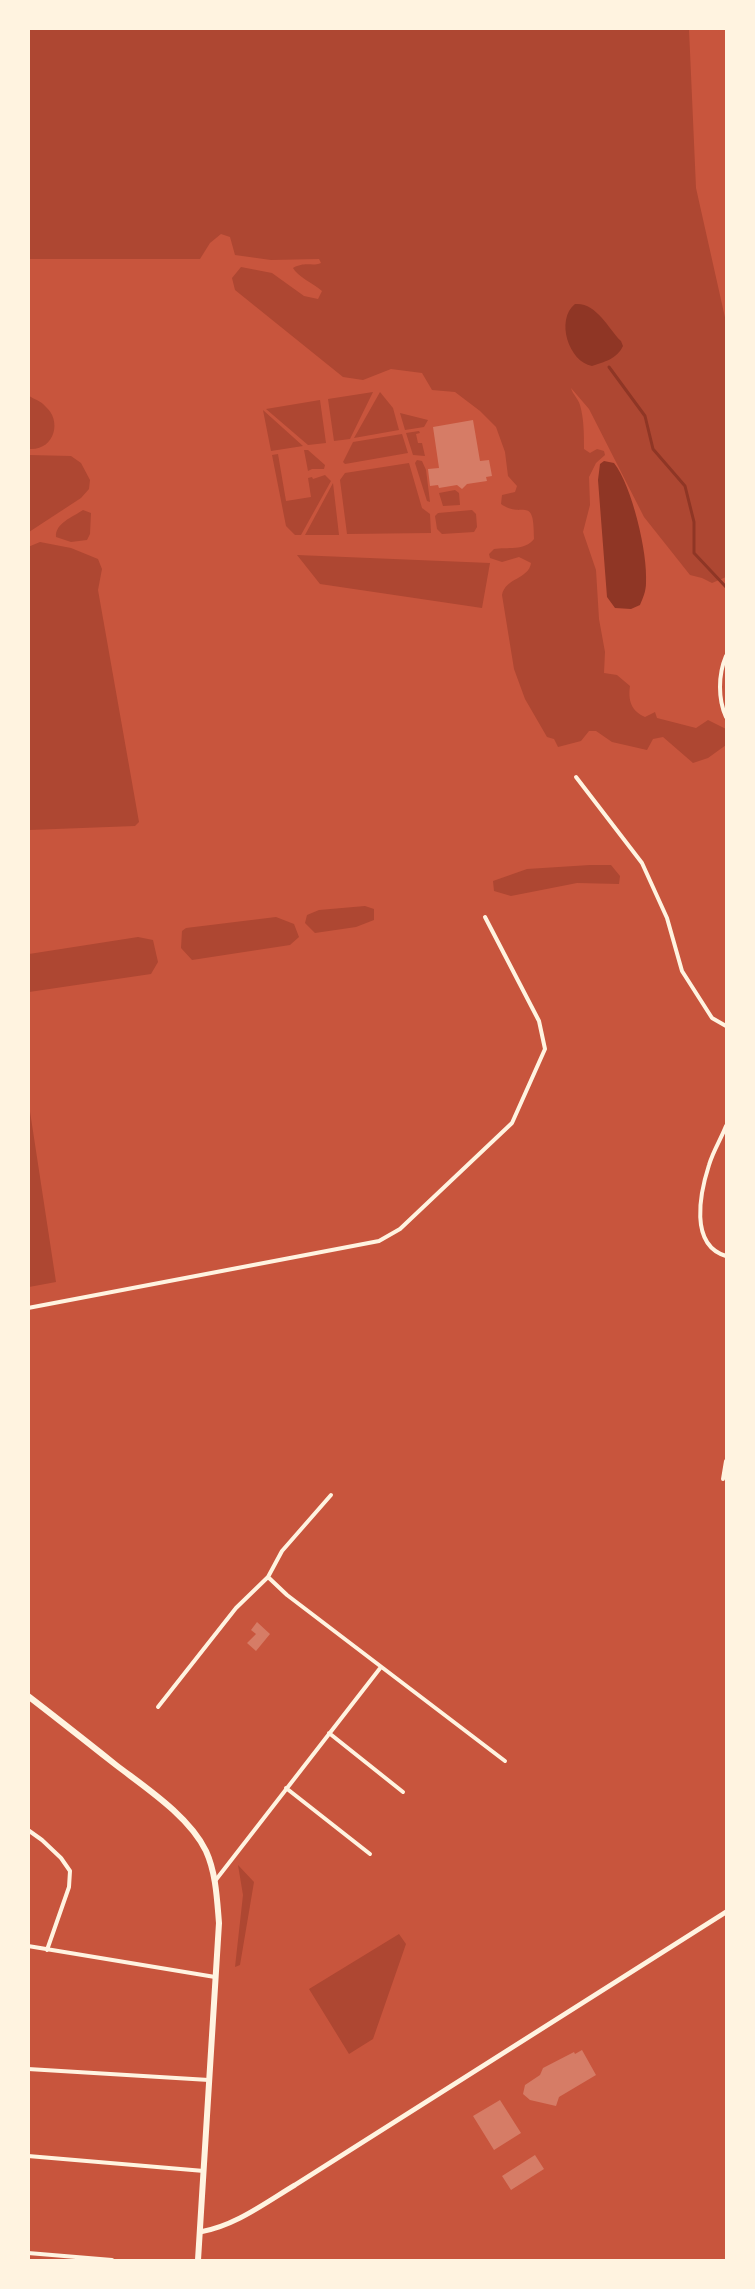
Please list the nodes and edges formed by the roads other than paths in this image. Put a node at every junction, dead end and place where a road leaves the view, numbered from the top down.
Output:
1 (726, 656) edge
2 (726, 717) edge
3 (576, 777) dead end
4 (485, 917) dead end
5 (726, 1026) edge
6 (726, 1126) edge
7 (726, 1256) edge
8 (28, 1308) edge
9 (726, 1461) edge
10 (723, 1479) dead end
11 (331, 1495) dead end
12 (268, 1576) junction
13 (381, 1667) junction
14 (28, 1696) edge
15 (158, 1707) dead end
16 (329, 1733) junction
17 (505, 1761) dead end
18 (286, 1788) junction
19 (403, 1792) dead end
20 (28, 1830) edge
21 (370, 1854) dead end
22 (215, 1881) junction
23 (726, 1912) edge
24 (28, 1946) edge
25 (47, 1950) junction
26 (216, 1977) junction
27 (28, 2069) edge
28 (210, 2080) junction
29 (28, 2156) edge
30 (205, 2171) junction
31 (200, 2232) junction
32 (28, 2253) edge
33 (88, 2260) edge
34 (112, 2260) edge
35 (198, 2260) edge

1 - 2 street
3 - 5 street
4 - 8 street
6 - 7 street
9 - 10 street
11 - 12 street
12 - 13 street
12 - 15 street
13 - 16 street
13 - 17 street
14 - 22 main road
16 - 18 street
16 - 19 street
18 - 21 street
18 - 22 street
20 - 25 street
22 - 26 main road
23 - 31 main road
24 - 25 street
25 - 26 street
26 - 28 main road
27 - 28 street
28 - 30 main road
29 - 30 street
30 - 31 main road
31 - 35 main road
32 - 33 street
33 - 34 street

